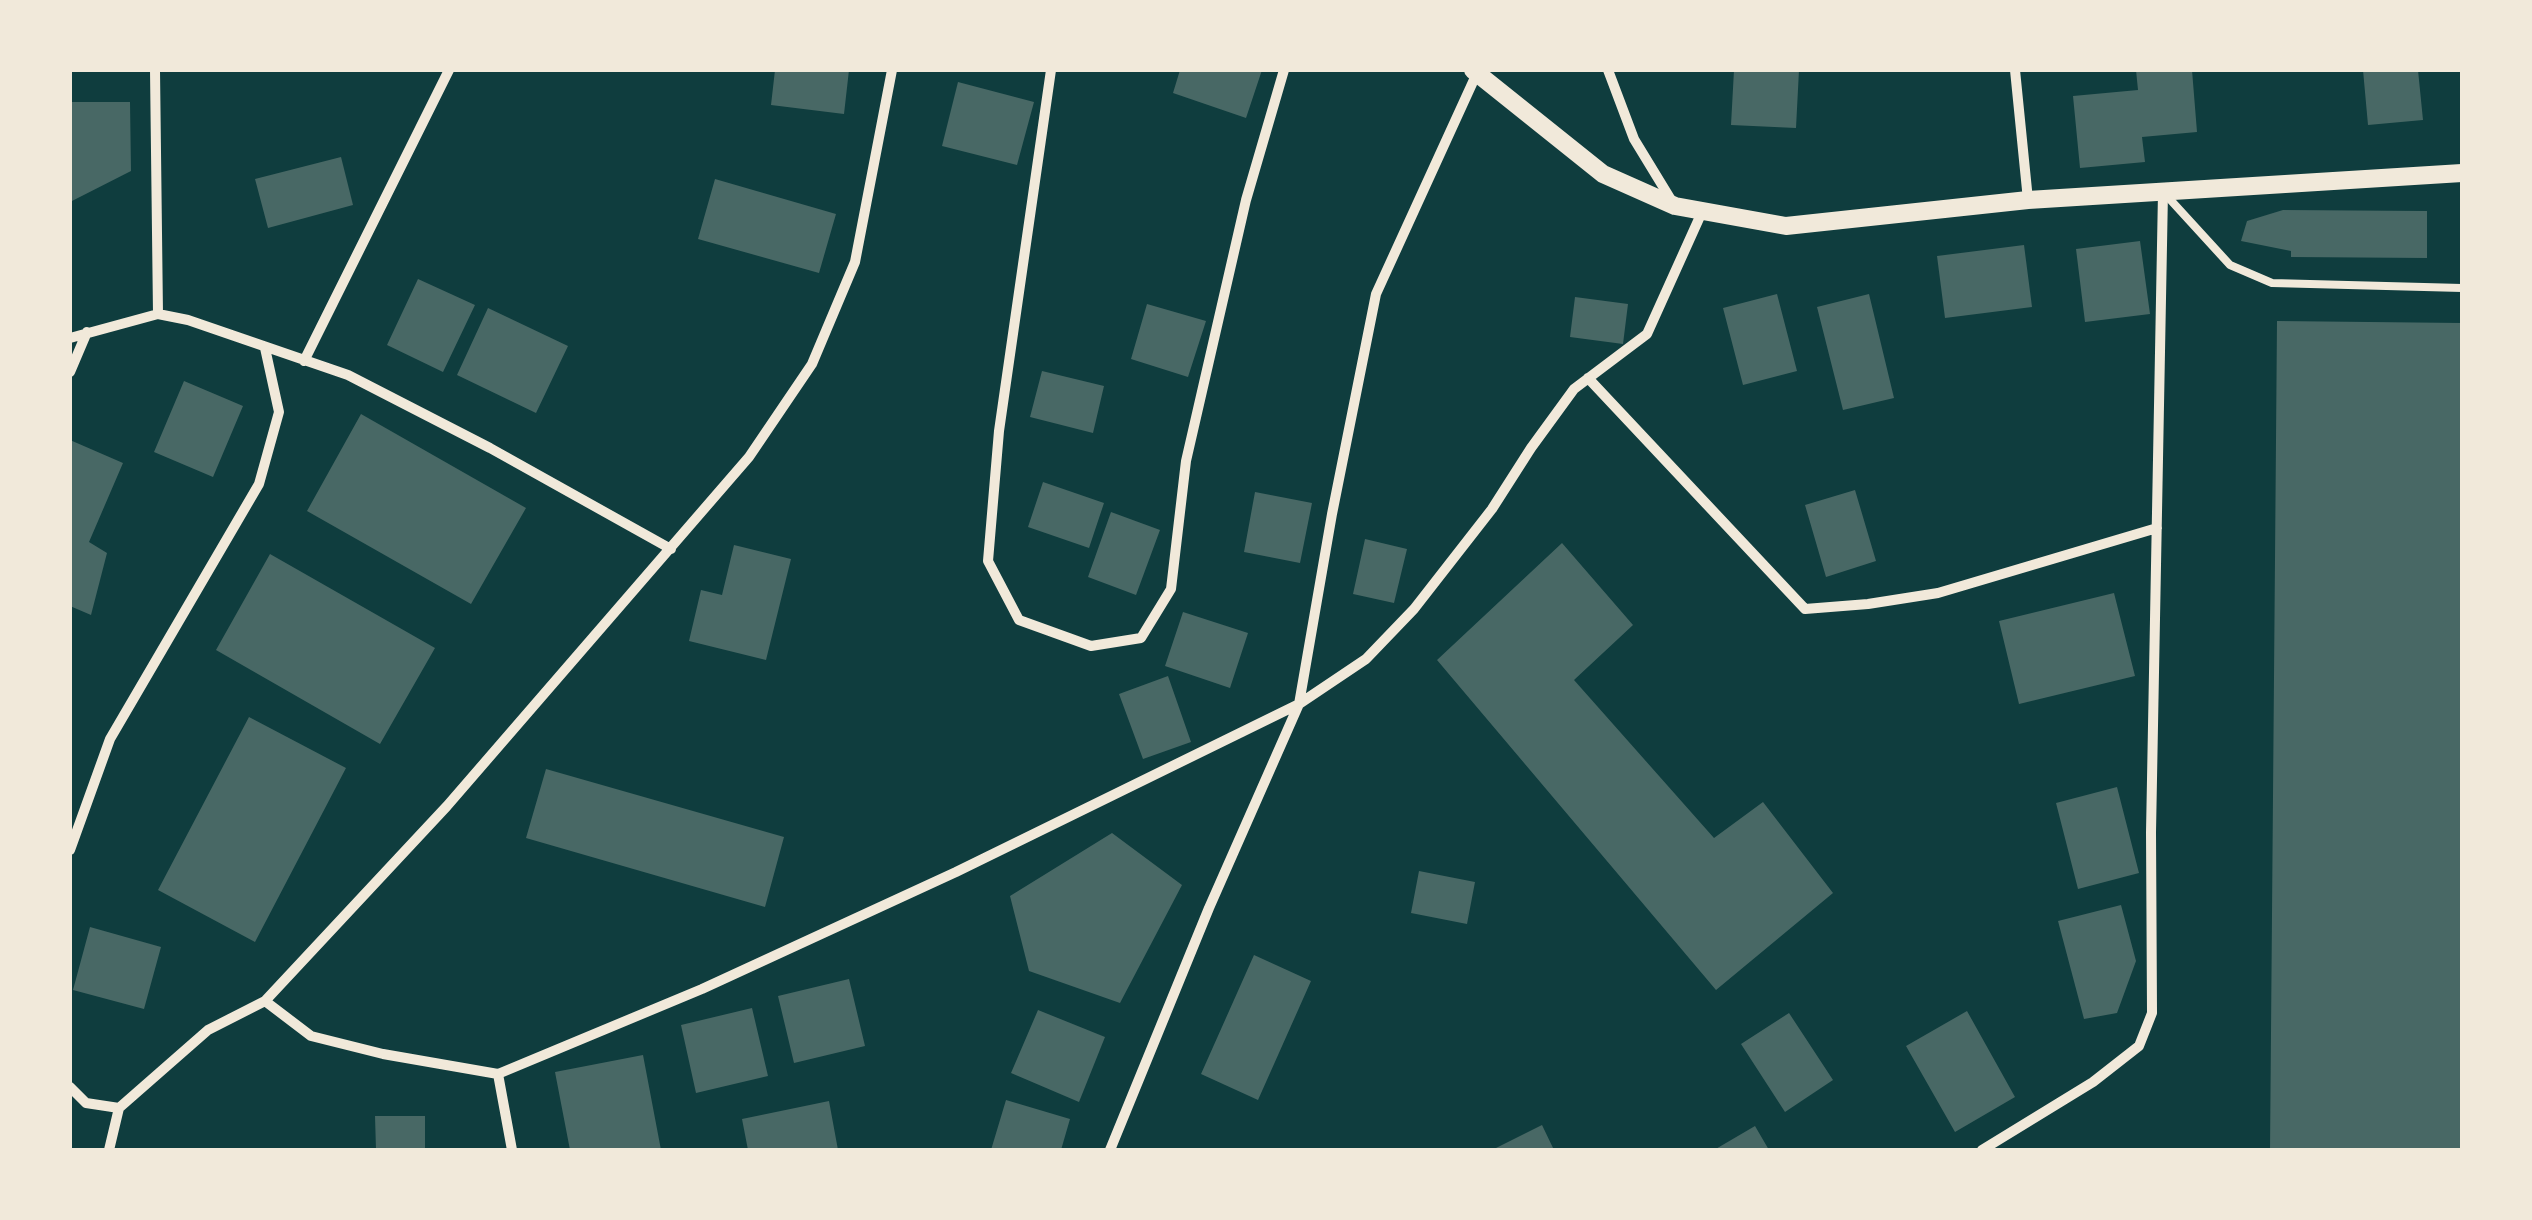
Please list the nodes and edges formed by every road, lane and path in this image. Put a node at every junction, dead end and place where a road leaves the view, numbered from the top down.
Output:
1 (155, 70) edge
2 (449, 70) edge
3 (892, 70) edge
4 (1052, 70) edge
5 (1284, 70) edge
6 (1608, 70) edge
7 (2016, 70) edge
8 (1475, 72) edge
9 (2462, 173) edge
10 (2163, 192) junction
11 (2028, 200) junction
12 (1675, 206) junction
13 (1702, 212) junction
14 (2462, 288) edge
15 (158, 314) junction
16 (88, 332) junction
17 (70, 338) edge
18 (265, 348) junction
19 (304, 360) junction
20 (70, 372) edge
21 (1588, 378) junction
22 (2156, 528) junction
23 (671, 549) junction
24 (1299, 704) junction
25 (70, 850) edge
26 (265, 1002) junction
27 (498, 1074) junction
28 (70, 1087) edge
29 (119, 1108) junction
30 (110, 1150) edge
31 (512, 1150) edge
32 (1110, 1150) edge
33 (1982, 1150) edge

1 - 15 street
2 - 19 street
3 - 23 street
4 - 5 street
6 - 12 street
7 - 11 street
8 - 12 street
8 - 24 street
9 - 10 street
10 - 11 street
10 - 14 lane
10 - 22 street
11 - 13 street
12 - 13 street
13 - 21 street
15 - 16 street
15 - 18 street
16 - 17 street
16 - 20 street
18 - 19 street
18 - 25 street
19 - 23 street
21 - 22 street
21 - 24 street
22 - 33 street
23 - 26 street
24 - 27 street
24 - 32 street
26 - 27 street
26 - 29 street
27 - 31 street
28 - 29 street
29 - 30 street

